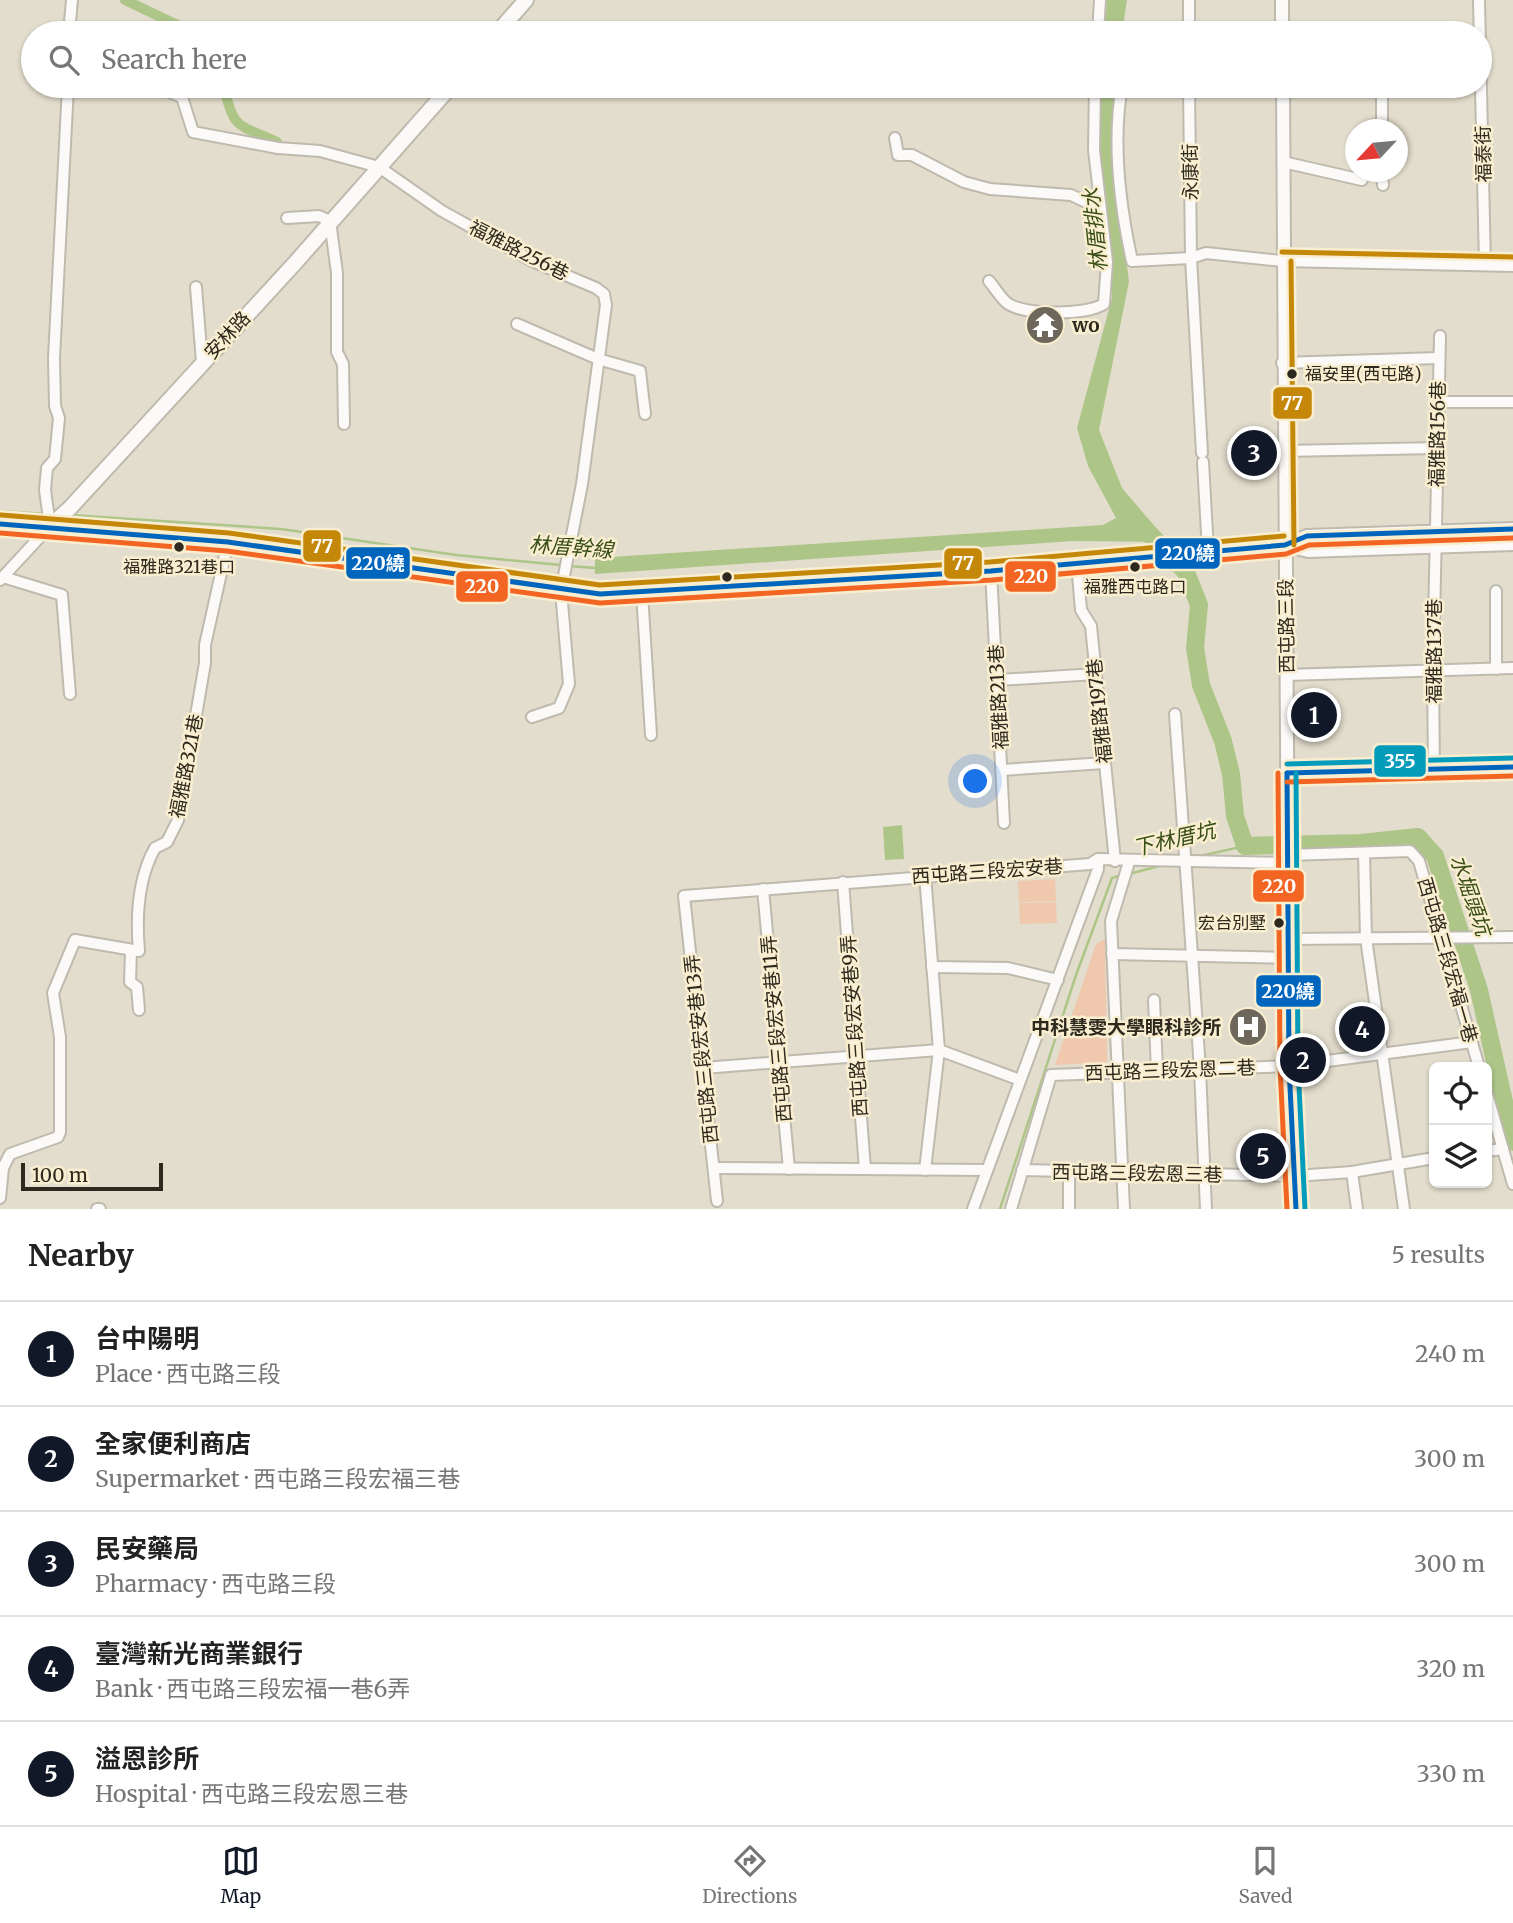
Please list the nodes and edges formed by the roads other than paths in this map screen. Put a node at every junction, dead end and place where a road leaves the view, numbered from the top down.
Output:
1 (72, 0) edge
2 (526, 0) edge
3 (1100, 0) edge
4 (1189, 0) edge
5 (1282, 0) edge
6 (1479, 0) edge
7 (70, 21) edge
8 (508, 21) edge
9 (1099, 21) edge
10 (1189, 21) edge
11 (1282, 21) edge
12 (1480, 21) edge
13 (67, 98) edge
14 (182, 98) edge
15 (440, 98) edge
16 (1095, 98) edge
17 (1122, 98) edge
18 (1189, 98) edge
19 (1283, 98) edge
20 (1382, 98) edge
21 (1481, 98) edge
22 (1382, 119) edge
23 (895, 138) dead end
24 (1283, 162) junction
25 (379, 167) junction
26 (1345, 176) edge
27 (1101, 209) junction
28 (287, 218) dead end
29 (330, 221) junction
30 (1191, 258) junction
31 (1282, 261) junction
32 (1485, 265) junction
33 (1513, 266) edge
34 (989, 281) dead end
35 (196, 287) dead end
36 (1104, 304) junction
37 (1043, 315) dead end
38 (517, 324) dead end
39 (1440, 336) dead end
40 (1439, 358) junction
41 (598, 359) junction
42 (202, 362) junction
43 (1282, 363) junction
44 (1513, 401) edge
45 (1438, 402) junction
46 (645, 414) dead end
47 (344, 424) dead end
48 (1437, 448) junction
49 (1283, 451) junction
50 (51, 518) junction
51 (0, 524) edge
52 (1513, 529) edge
53 (1435, 533) junction
54 (228, 542) junction
55 (1513, 544) edge
56 (1285, 545) junction
57 (1435, 547) junction
58 (1208, 551) junction
59 (1077, 563) junction
60 (991, 571) junction
61 (2, 578) edge
62 (561, 591) junction
63 (1496, 591) dead end
64 (642, 593) junction
65 (1513, 668) edge
66 (1496, 669) junction
67 (1433, 671) junction
68 (1096, 674) junction
69 (1286, 675) junction
70 (998, 680) junction
71 (70, 694) dead end
72 (1175, 714) dead end
73 (532, 717) dead end
74 (651, 735) dead end
75 (1104, 763) junction
76 (1513, 767) edge
77 (1002, 770) junction
78 (1434, 770) junction
79 (1287, 773) junction
80 (1004, 823) dead end
81 (1289, 851) junction
82 (1364, 853) junction
83 (1098, 859) junction
84 (1186, 860) junction
85 (1115, 861) junction
86 (1129, 862) junction
87 (925, 875) junction
88 (843, 882) junction
89 (762, 889) junction
90 (684, 896) joint
91 (1443, 936) junction
92 (1513, 937) edge
93 (1366, 938) junction
94 (1289, 939) junction
95 (131, 950) junction
96 (1112, 954) junction
97 (1193, 956) junction
98 (1289, 958) junction
99 (932, 967) junction
100 (1058, 980) junction
101 (1154, 1000) dead end
102 (139, 1010) dead end
103 (1472, 1042) junction
104 (939, 1050) junction
105 (1385, 1054) junction
106 (856, 1056) junction
107 (1478, 1062) edge
108 (779, 1063) junction
109 (1289, 1066) junction
110 (703, 1068) junction
111 (1200, 1069) junction
112 (1157, 1071) junction
113 (1116, 1073) junction
114 (1020, 1080) junction
115 (1492, 1111) edge
116 (1503, 1149) junction
117 (1492, 1150) edge
118 (1429, 1159) edge
119 (1398, 1163) junction
120 (714, 1168) junction
121 (789, 1169) junction
122 (865, 1169) junction
123 (925, 1170) junction
124 (1022, 1170) junction
125 (987, 1171) junction
126 (1069, 1172) junction
127 (1352, 1172) junction
128 (1121, 1173) junction
129 (1204, 1174) junction
130 (1295, 1176) junction
131 (1513, 1184) edge
132 (0, 1198) edge
133 (717, 1201) dead end
134 (973, 1209) edge
135 (1011, 1209) edge
136 (1069, 1209) edge
137 (1124, 1209) edge
138 (1206, 1209) edge
139 (1296, 1209) edge
140 (1357, 1209) edge
141 (1404, 1209) edge

1 - 7 street
2 - 8 main road
3 - 9 street
4 - 10 street
5 - 11 street
6 - 12 street, 福泰街
13 - 50 street
14 - 25 street, 福雅路256巷
15 - 25 main road, 安林路
16 - 27 street
17 - 30 street
18 - 30 street, 永康街
19 - 24 street, 西屯路三段
20 - 22 street
21 - 32 street, 福泰街
23 - 27 street
24 - 26 street
24 - 31 street, 西屯路三段
25 - 29 main road, 安林路
25 - 41 street, 福雅路256巷
27 - 36 street
28 - 29 street
29 - 42 main road, 安林路
29 - 47 street
30 - 31 street
30 - 58 street, 永康街
31 - 32 street
31 - 43 street, 西屯路三段
32 - 33 street
34 - 36 street
35 - 42 street
36 - 37 street
38 - 41 street
39 - 40 street, 福雅路156巷
40 - 43 street
40 - 45 street, 福雅路156巷
41 - 46 street
41 - 62 street, 福雅路256巷
42 - 50 main road, 安林路
43 - 49 street, 西屯路三段
44 - 45 street
45 - 48 street, 福雅路156巷
48 - 49 street
48 - 53 street, 福雅路156巷
49 - 56 street, 西屯路三段
50 - 51 main road
50 - 54 street
50 - 61 street, 安林路
52 - 53 street
53 - 56 street
53 - 57 street, 福雅路137巷
54 - 62 street
54 - 95 street, 福雅路321巷
55 - 57 street
56 - 57 street
56 - 58 street
56 - 69 street, 西屯路三段
57 - 67 street, 福雅路137巷
58 - 59 street
59 - 60 street
59 - 68 street, 福雅路197巷
60 - 64 street
60 - 70 street, 福雅路213巷
61 - 71 street
62 - 64 street
62 - 73 street, 福雅路256巷
63 - 66 street
64 - 74 street
65 - 66 street
66 - 67 street
67 - 69 street
67 - 78 street, 福雅路137巷
68 - 70 street
68 - 75 street, 福雅路197巷
69 - 79 street, 西屯路三段
70 - 77 street, 福雅路213巷
72 - 84 street
75 - 77 street
75 - 85 street, 福雅路197巷
76 - 78 street
77 - 80 street, 福雅路213巷
78 - 79 street
79 - 81 street, 西屯路三段
81 - 82 street, 西屯路三段宏福一巷
81 - 84 street, 西屯路三段宏安巷
81 - 94 street, 西屯路三段
82 - 91 street, 西屯路三段宏福一巷
82 - 93 street
83 - 85 street, 西屯路三段宏安巷
83 - 87 street, 西屯路三段宏安巷
83 - 100 street
84 - 86 street, 西屯路三段宏安巷
84 - 97 street
85 - 86 street, 西屯路三段宏安巷
86 - 96 street
87 - 88 street, 西屯路三段宏安巷
87 - 99 street
88 - 89 street, 西屯路三段宏安巷
88 - 106 street, 西屯路三段宏安巷9弄
89 - 90 street, 西屯路三段宏安巷
89 - 108 street, 西屯路三段宏安巷11弄
90 - 110 street, 西屯路三段宏安巷13弄
91 - 92 street
91 - 93 street
91 - 103 street, 西屯路三段宏福一巷
93 - 94 street
93 - 105 street
94 - 98 street, 西屯路三段
95 - 102 street
95 - 132 street
96 - 97 street
96 - 113 street
97 - 98 street
97 - 111 street
98 - 109 street, 西屯路三段
99 - 100 street
99 - 104 street
100 - 114 street
101 - 112 street
103 - 105 street, 西屯路三段宏恩二巷
103 - 107 street, 西屯路三段宏福一巷
104 - 106 street
104 - 114 street
104 - 123 street
105 - 109 street, 西屯路三段宏恩二巷
105 - 119 street
106 - 108 street
106 - 122 street, 西屯路三段宏安巷9弄
108 - 110 street
108 - 121 street, 西屯路三段宏安巷11弄
109 - 111 street, 西屯路三段宏恩二巷
109 - 130 street, 西屯路三段
110 - 120 street, 西屯路三段宏安巷13弄
111 - 112 street, 西屯路三段宏恩二巷
111 - 129 street
112 - 113 street, 西屯路三段宏恩二巷
113 - 124 street, 西屯路三段宏恩二巷
113 - 128 street
114 - 125 street
115 - 116 street
116 - 117 street
116 - 131 street
118 - 119 street, 西屯路三段宏恩三巷
119 - 127 street, 西屯路三段宏恩三巷
119 - 141 street
120 - 121 street
120 - 133 street, 西屯路三段宏安巷13弄
121 - 122 street
122 - 123 street
123 - 125 street
124 - 126 street, 西屯路三段宏恩三巷
124 - 135 street
125 - 134 street
126 - 128 street, 西屯路三段宏恩三巷
126 - 136 street
127 - 130 street, 西屯路三段宏恩三巷
127 - 140 street
128 - 129 street, 西屯路三段宏恩三巷
128 - 137 street
129 - 130 street, 西屯路三段宏恩三巷
129 - 138 street
130 - 139 street, 西屯路三段

